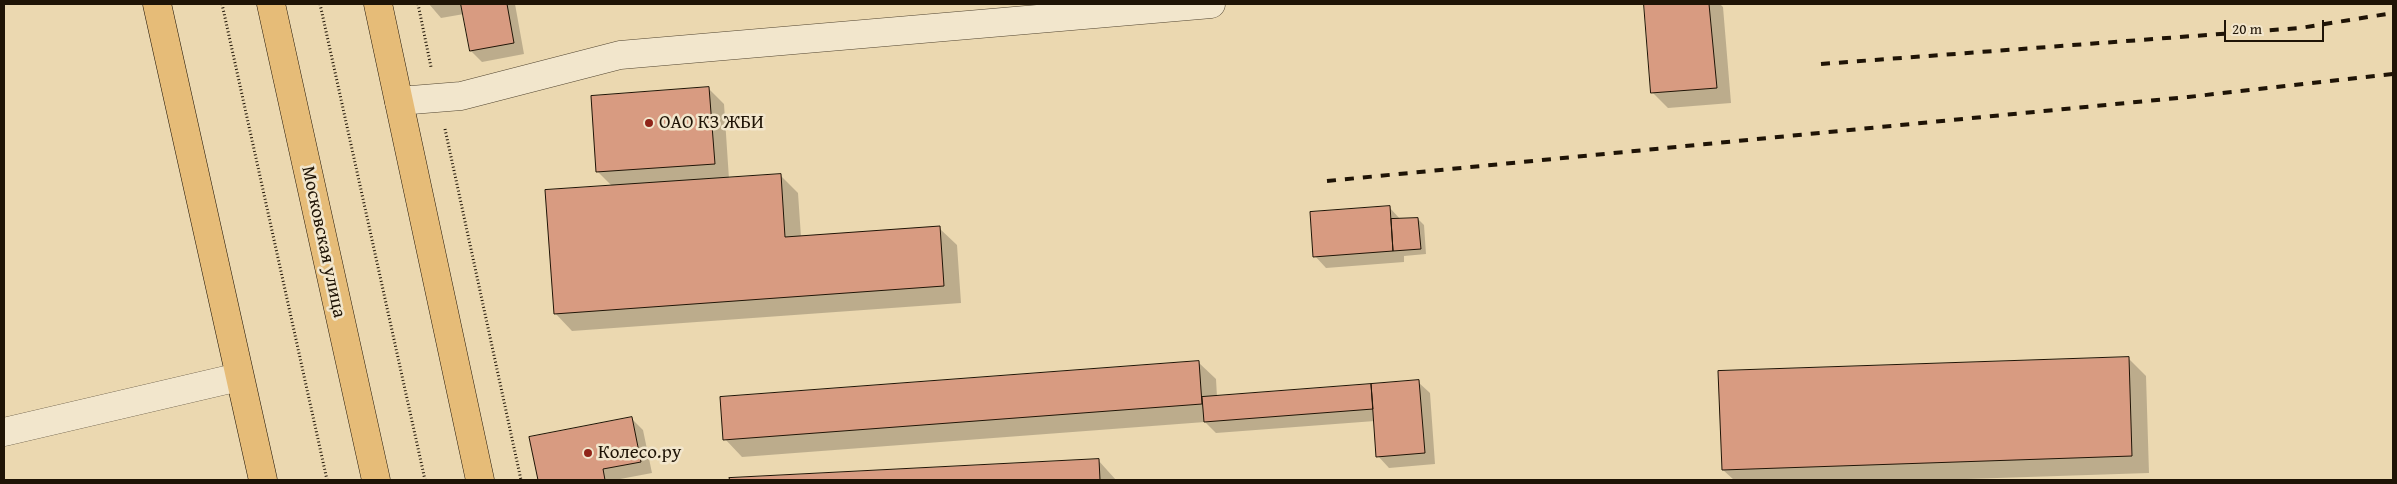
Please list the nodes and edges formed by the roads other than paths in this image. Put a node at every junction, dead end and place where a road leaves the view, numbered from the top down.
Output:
1 (157, 4) edge
2 (271, 4) edge
3 (378, 4) edge
4 (1211, 4) edge
5 (399, 101) junction
6 (239, 377) junction
7 (4, 432) edge
8 (263, 480) edge
9 (376, 480) edge
10 (480, 480) edge

1 - 6 main road
2 - 9 main road, Московская улица
3 - 5 main road
4 - 5 lane
5 - 10 main road
6 - 7 lane
6 - 8 main road

